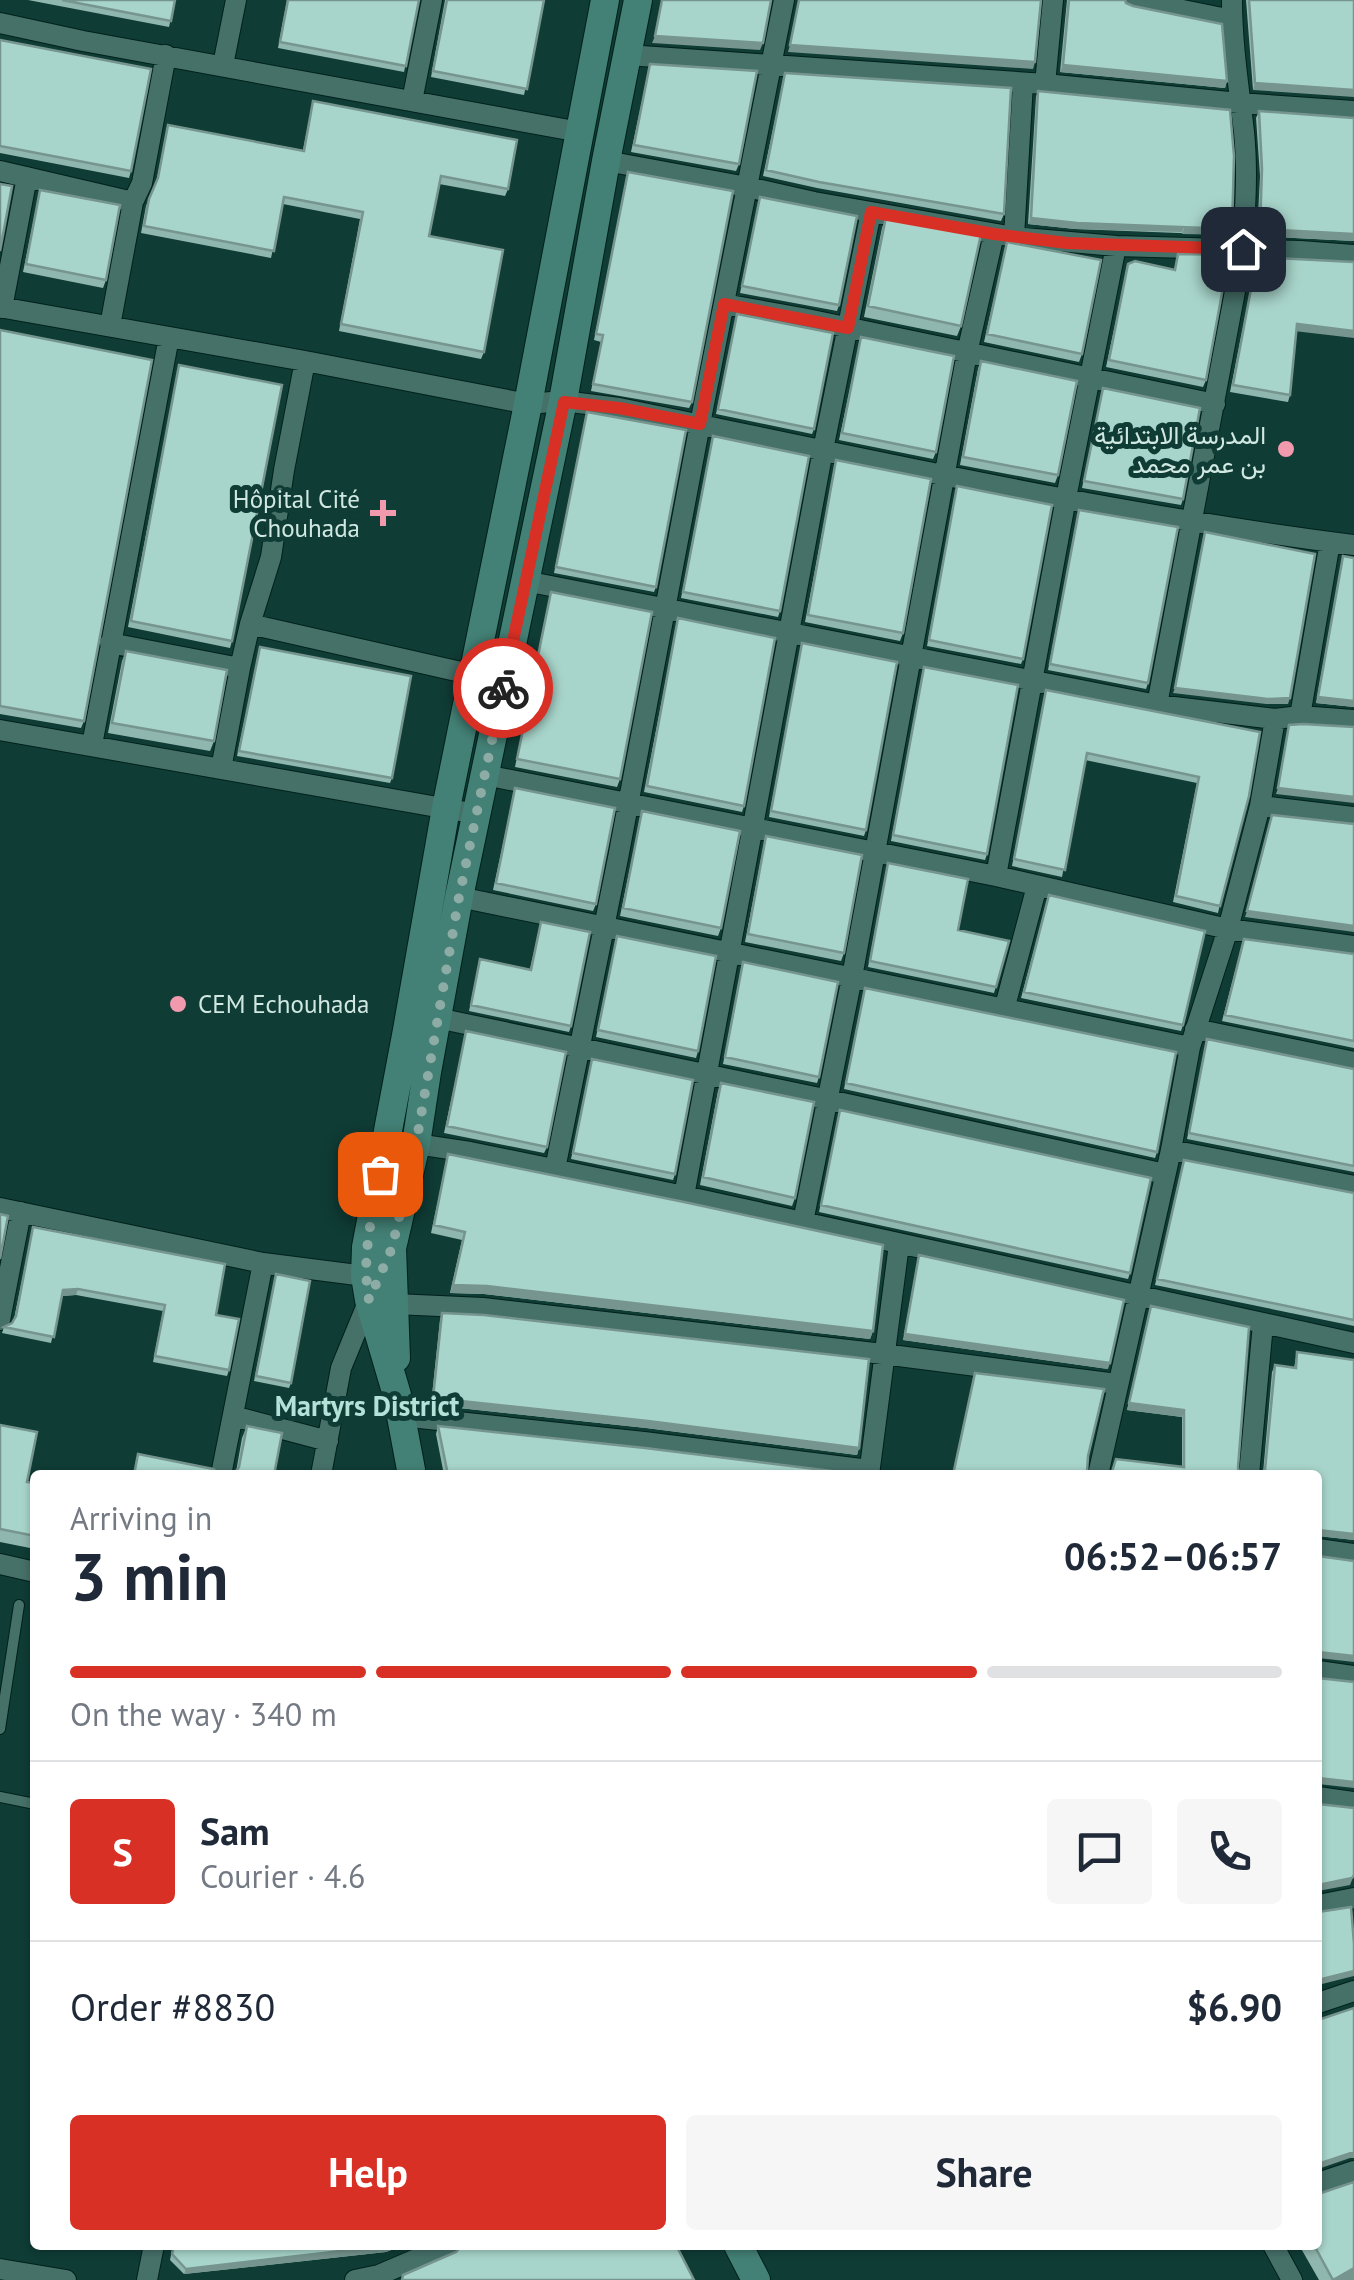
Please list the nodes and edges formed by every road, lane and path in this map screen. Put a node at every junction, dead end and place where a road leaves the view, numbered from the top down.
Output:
1 (236, 0) edge
2 (432, 0) edge
3 (605, 0) edge
4 (638, 0) edge
5 (784, 0) edge
6 (1053, 0) edge
7 (1133, 0) edge
8 (1232, 10) edge
9 (0, 23) edge
10 (166, 55) junction
11 (627, 55) junction
12 (773, 64) junction
13 (223, 65) junction
14 (1022, 83) junction
15 (1045, 84) junction
16 (412, 101) junction
17 (1239, 104) junction
18 (1354, 111) edge
19 (580, 132) junction
20 (606, 161) junction
21 (0, 171) edge
22 (27, 177) junction
23 (747, 187) junction
24 (132, 202) junction
25 (871, 212) junction
26 (1004, 235) junction
27 (1116, 246) junction
28 (1243, 249) junction
29 (1354, 256) edge
30 (724, 304) junction
31 (1, 307) edge
32 (110, 326) junction
33 (848, 328) junction
34 (169, 337) junction
35 (966, 353) junction
36 (305, 361) junction
37 (1089, 379) junction
38 (564, 402) junction
39 (528, 404) junction
40 (1215, 404) junction
41 (700, 424) junction
42 (823, 450) junction
43 (945, 475) junction
44 (1066, 498) junction
45 (1191, 521) junction
46 (1330, 542) junction
47 (1354, 546) edge
48 (525, 581) junction
49 (665, 608) junction
50 (250, 624) junction
51 (790, 632) junction
52 (110, 643) junction
53 (912, 657) junction
54 (240, 668) junction
55 (474, 676) junction
56 (1033, 680) junction
57 (1157, 705) junction
58 (1300, 716) junction
59 (1275, 720) junction
60 (1354, 720) edge
61 (0, 730) edge
62 (92, 745) junction
63 (221, 769) junction
64 (485, 775) junction
65 (628, 804) junction
66 (1260, 806) junction
67 (446, 808) junction
68 (477, 814) junction
69 (1354, 817) edge
70 (753, 827) junction
71 (874, 852) junction
72 (996, 876) junction
73 (1037, 886) junction
74 (459, 897) junction
75 (605, 927) junction
76 (1228, 928) junction
77 (1354, 946) edge
78 (729, 951) junction
79 (852, 977) junction
80 (1004, 1010) junction
81 (437, 1018) junction
82 (1193, 1038) junction
83 (580, 1049) junction
84 (1354, 1062) edge
85 (707, 1075) junction
86 (829, 1100) junction
87 (416, 1144) junction
88 (1170, 1150) junction
89 (556, 1170) junction
90 (1165, 1174) junction
91 (1354, 1186) edge
92 (684, 1196) junction
93 (10, 1210) edge
94 (803, 1222) junction
95 (899, 1244) junction
96 (263, 1263) junction
97 (376, 1293) junction
98 (1138, 1296) junction
99 (0, 1320) edge
100 (1264, 1324) junction
101 (1354, 1343) edge
102 (883, 1354) junction
103 (1117, 1384) junction
104 (399, 1405) junction
105 (233, 1416) junction
106 (328, 1441) junction
107 (222, 1470) edge
108 (322, 1470) edge
109 (411, 1470) edge
110 (847, 1470) edge
111 (869, 1470) edge
112 (1099, 1470) edge
113 (1249, 1470) edge
114 (1322, 1550) edge
115 (1354, 1554) edge
116 (0, 1564) edge
117 (30, 1571) edge
118 (19, 1605) dead end
119 (1322, 1672) edge
120 (1354, 1676) edge
121 (0, 1729) edge
122 (0, 1797) edge
123 (1322, 1798) edge
124 (1354, 1802) edge
125 (30, 1803) edge
126 (1354, 1898) edge
127 (1322, 1904) edge
128 (1354, 1991) edge
129 (1322, 2002) edge
130 (1354, 2171) edge
131 (1322, 2183) edge
132 (153, 2250) edge
133 (437, 2250) edge
134 (741, 2250) edge
135 (1276, 2250) edge
136 (0, 2269) edge
137 (380, 2277) edge
138 (66, 2280) edge
139 (146, 2280) edge
140 (355, 2280) edge
141 (756, 2280) edge
142 (1292, 2280) edge

1 - 13 street
2 - 16 street
3 - 19 street
4 - 11 street
5 - 12 street
6 - 15 street
7 - 8 street
8 - 17 street
9 - 10 street
10 - 13 street
10 - 24 street
11 - 12 street
11 - 20 street
12 - 14 street
12 - 23 street
13 - 16 street
14 - 15 street
14 - 26 street
15 - 17 street
16 - 19 street
17 - 18 street
17 - 28 street
19 - 39 street
20 - 23 street
20 - 38 street
21 - 22 street
22 - 24 street
22 - 31 street
23 - 25 street
23 - 30 street
24 - 32 street
25 - 26 street
25 - 33 street
26 - 27 street
26 - 35 street
27 - 28 street
27 - 37 street
28 - 29 street
28 - 40 street
30 - 33 street
30 - 41 street
31 - 32 street
32 - 34 street
33 - 35 street
33 - 42 street
34 - 36 street
34 - 52 street
35 - 37 street
35 - 43 street
36 - 39 street
36 - 50 street
37 - 40 street
37 - 44 street
38 - 39 street
38 - 41 street
38 - 48 street
39 - 55 street
40 - 45 street
41 - 42 street
41 - 49 street
42 - 43 street
42 - 51 street
43 - 44 street
43 - 53 street
44 - 45 street
44 - 56 street
45 - 46 street
45 - 57 street
46 - 47 street
46 - 58 street
48 - 49 street
48 - 64 street
49 - 51 street
49 - 65 street
50 - 54 street
50 - 55 street
51 - 53 street
51 - 70 street
52 - 54 street
52 - 62 street
53 - 56 street
53 - 71 street
54 - 63 street
55 - 67 street
56 - 57 street
56 - 72 street
57 - 59 street
58 - 59 street
58 - 60 street
59 - 66 street
61 - 62 street
62 - 63 street
63 - 67 street
64 - 65 street
64 - 68 street
65 - 70 street
65 - 75 street
66 - 69 street
66 - 76 street
67 - 68 street
67 - 97 street
68 - 74 street
70 - 71 street
70 - 78 street
71 - 72 street
71 - 79 street
72 - 73 street
73 - 76 street
73 - 80 street
74 - 75 street
74 - 81 street
75 - 78 street
75 - 83 street
76 - 77 street
76 - 82 street
78 - 79 street
78 - 85 street
79 - 80 street
79 - 86 street
80 - 82 street
81 - 83 street
81 - 87 street
82 - 84 street
82 - 88 street
83 - 85 street
83 - 89 street
85 - 86 street
85 - 92 street
86 - 90 street
86 - 94 street
87 - 89 street
87 - 97 street
88 - 90 street
88 - 91 street
89 - 92 street
90 - 98 street
92 - 94 street
93 - 96 street
93 - 99 street
94 - 95 street
95 - 98 street
95 - 102 street
96 - 97 street
96 - 105 street
97 - 102 street
97 - 104 street
97 - 106 street
98 - 100 street
98 - 103 street
100 - 101 street
100 - 113 street
102 - 103 street
102 - 111 street
103 - 112 street
104 - 109 street
104 - 110 street
105 - 106 street
105 - 107 street
106 - 108 street
114 - 115 street
116 - 117 street
118 - 121 lane
119 - 120 street
122 - 125 lane
123 - 124 street
126 - 127 street
128 - 129 street
130 - 131 street
132 - 139 street
133 - 137 street
134 - 141 street
135 - 142 street
136 - 138 street
137 - 140 street

